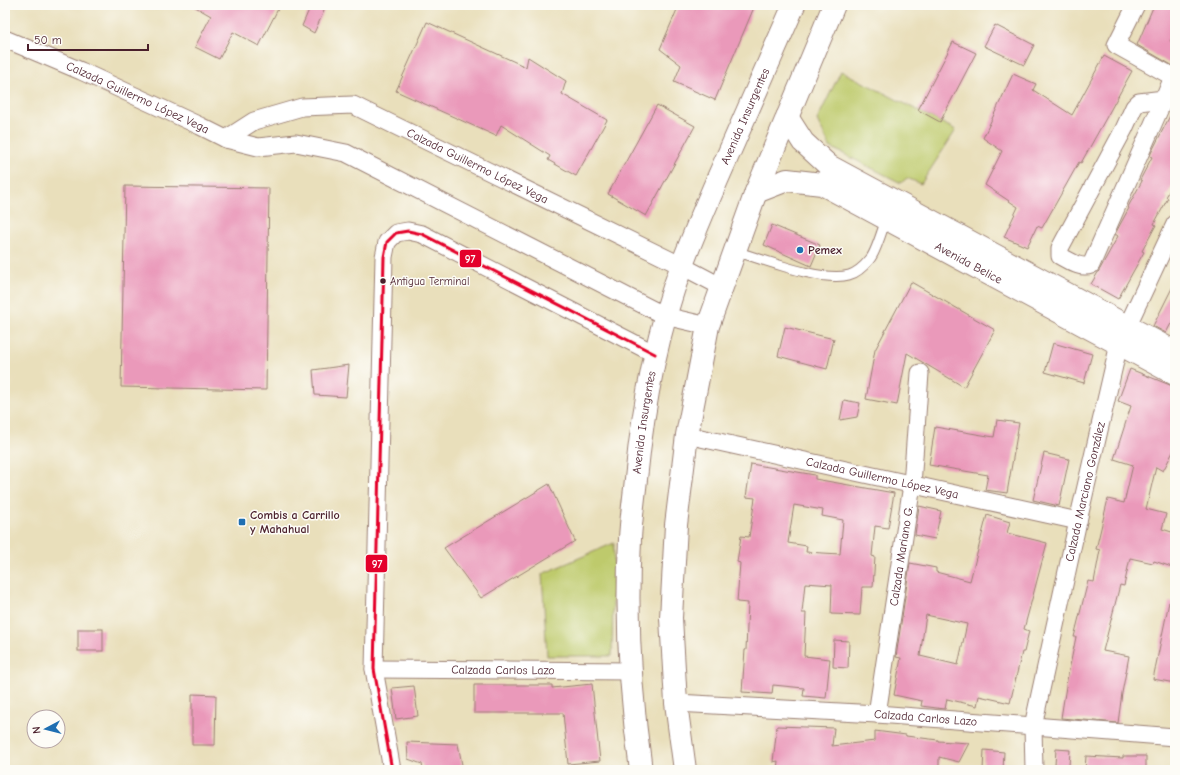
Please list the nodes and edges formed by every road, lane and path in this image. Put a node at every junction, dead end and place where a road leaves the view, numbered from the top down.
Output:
1 (794, 5) edge
2 (834, 5) edge
3 (1136, 5) edge
4 (5, 39) edge
5 (1174, 78) edge
6 (1164, 98) junction
7 (787, 117) junction
8 (226, 139) junction
9 (756, 192) junction
10 (886, 219) junction
11 (1175, 224) edge
12 (735, 250) junction
13 (682, 266) junction
14 (722, 287) junction
15 (665, 316) junction
16 (708, 326) junction
17 (1123, 335) junction
18 (1175, 352) edge
19 (655, 354) junction
20 (920, 373) dead end
21 (1175, 374) edge
22 (687, 435) junction
23 (912, 485) junction
24 (1078, 521) junction
25 (374, 669) junction
26 (631, 671) junction
27 (676, 703) junction
28 (877, 714) junction
29 (1033, 726) junction
30 (1175, 737) edge
31 (392, 770) edge
32 (641, 770) edge
33 (685, 770) edge
34 (1034, 770) edge

1 - 13 main road, Avenida Insurgentes
2 - 7 main road
3 - 5 street
4 - 8 street, Calzada Guillermo López Vega
5 - 6 street
6 - 6 street
7 - 9 main road
7 - 17 main road, Avenida Belice
8 - 13 street, Calzada Guillermo López Vega
8 - 15 street, Calzada Guillermo López Vega
9 - 10 main road, Avenida Belice
9 - 12 main road
10 - 12 lane
10 - 17 main road, Avenida Belice
11 - 17 street, Calzada Marciano González
12 - 14 main road
13 - 14 street, Calzada Guillermo López Vega
13 - 15 main road, Avenida Insurgentes
14 - 16 main road
15 - 16 street, Calzada Guillermo López Vega
15 - 19 main road, Avenida Insurgentes
16 - 22 main road
17 - 18 main road, Avenida Belice
17 - 21 main road, Avenida Belice
17 - 24 street, Calzada Marciano González
19 - 25 street
19 - 26 main road, Avenida Insurgentes
20 - 23 street, Calzada Mariano G.
22 - 23 street, Calzada Guillermo López Vega
22 - 27 main road
23 - 24 street, Calzada Guillermo López Vega
23 - 28 street, Calzada Mariano G.
24 - 29 street, Calzada Marciano González
25 - 26 street, Calzada Carlos Lazo
25 - 31 street
26 - 32 main road, Avenida Insurgentes
27 - 28 street, Calzada Carlos Lazo
27 - 33 main road
28 - 29 street, Calzada Carlos Lazo
29 - 30 street, Calzada Carlos Lazo
29 - 34 street, Calzada Marciano González

